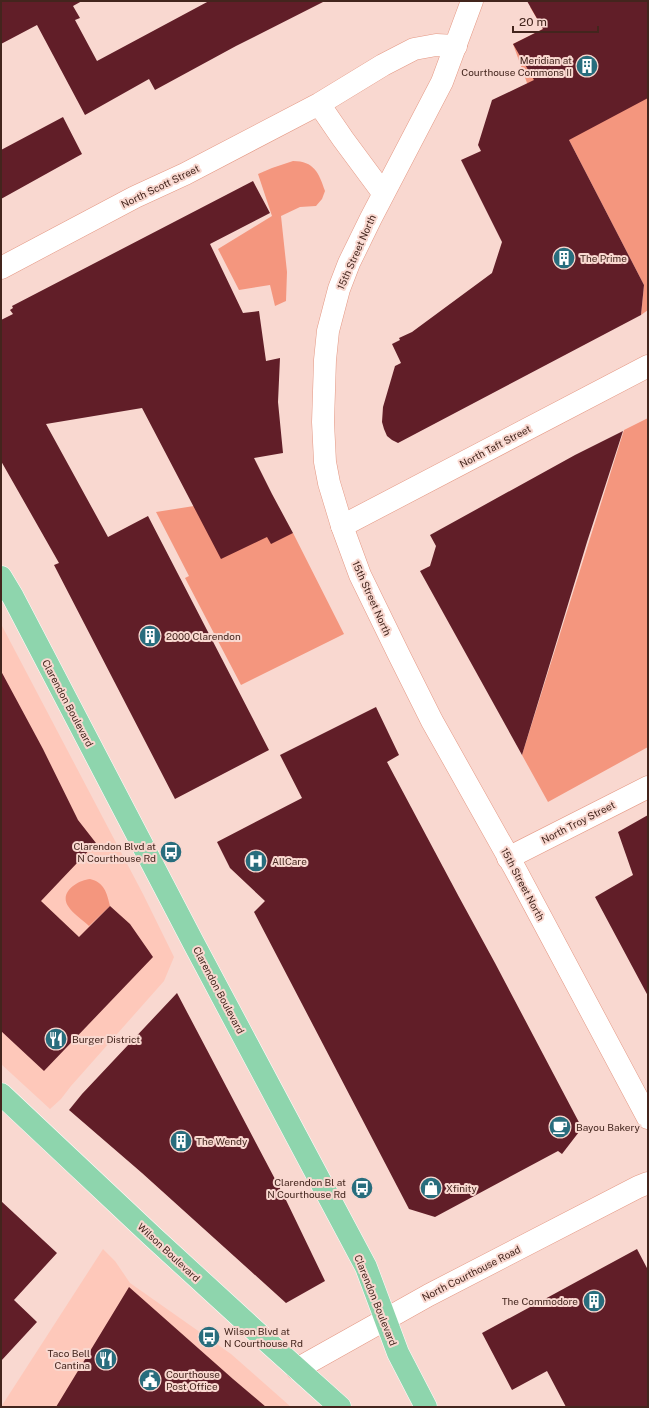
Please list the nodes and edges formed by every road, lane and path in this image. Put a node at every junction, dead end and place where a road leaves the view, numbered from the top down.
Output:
1 (472, 1) edge
2 (456, 46) junction
3 (319, 104) junction
4 (383, 193) junction
5 (1, 268) edge
6 (648, 366) edge
7 (342, 526) junction
8 (1, 577) edge
9 (648, 787) edge
10 (508, 858) junction
11 (1, 1094) edge
12 (648, 1118) edge
13 (648, 1183) edge
14 (385, 1318) junction
15 (297, 1369) junction
16 (340, 1407) edge
17 (426, 1407) edge

1 - 2 street, 15th Street North
2 - 3 street, North Scott Street
2 - 4 street, 15th Street North
3 - 4 street
3 - 5 street, North Scott Street
4 - 7 street, 15th Street North
6 - 7 street, North Taft Street
7 - 10 street, 15th Street North
8 - 14 main road, Clarendon Boulevard
9 - 10 street, North Troy Street
10 - 12 street, 15th Street North
11 - 15 main road, Wilson Boulevard
13 - 14 street, North Courthouse Road
14 - 15 street, North Courthouse Road
14 - 17 main road, Clarendon Boulevard
15 - 16 main road, Wilson Boulevard

